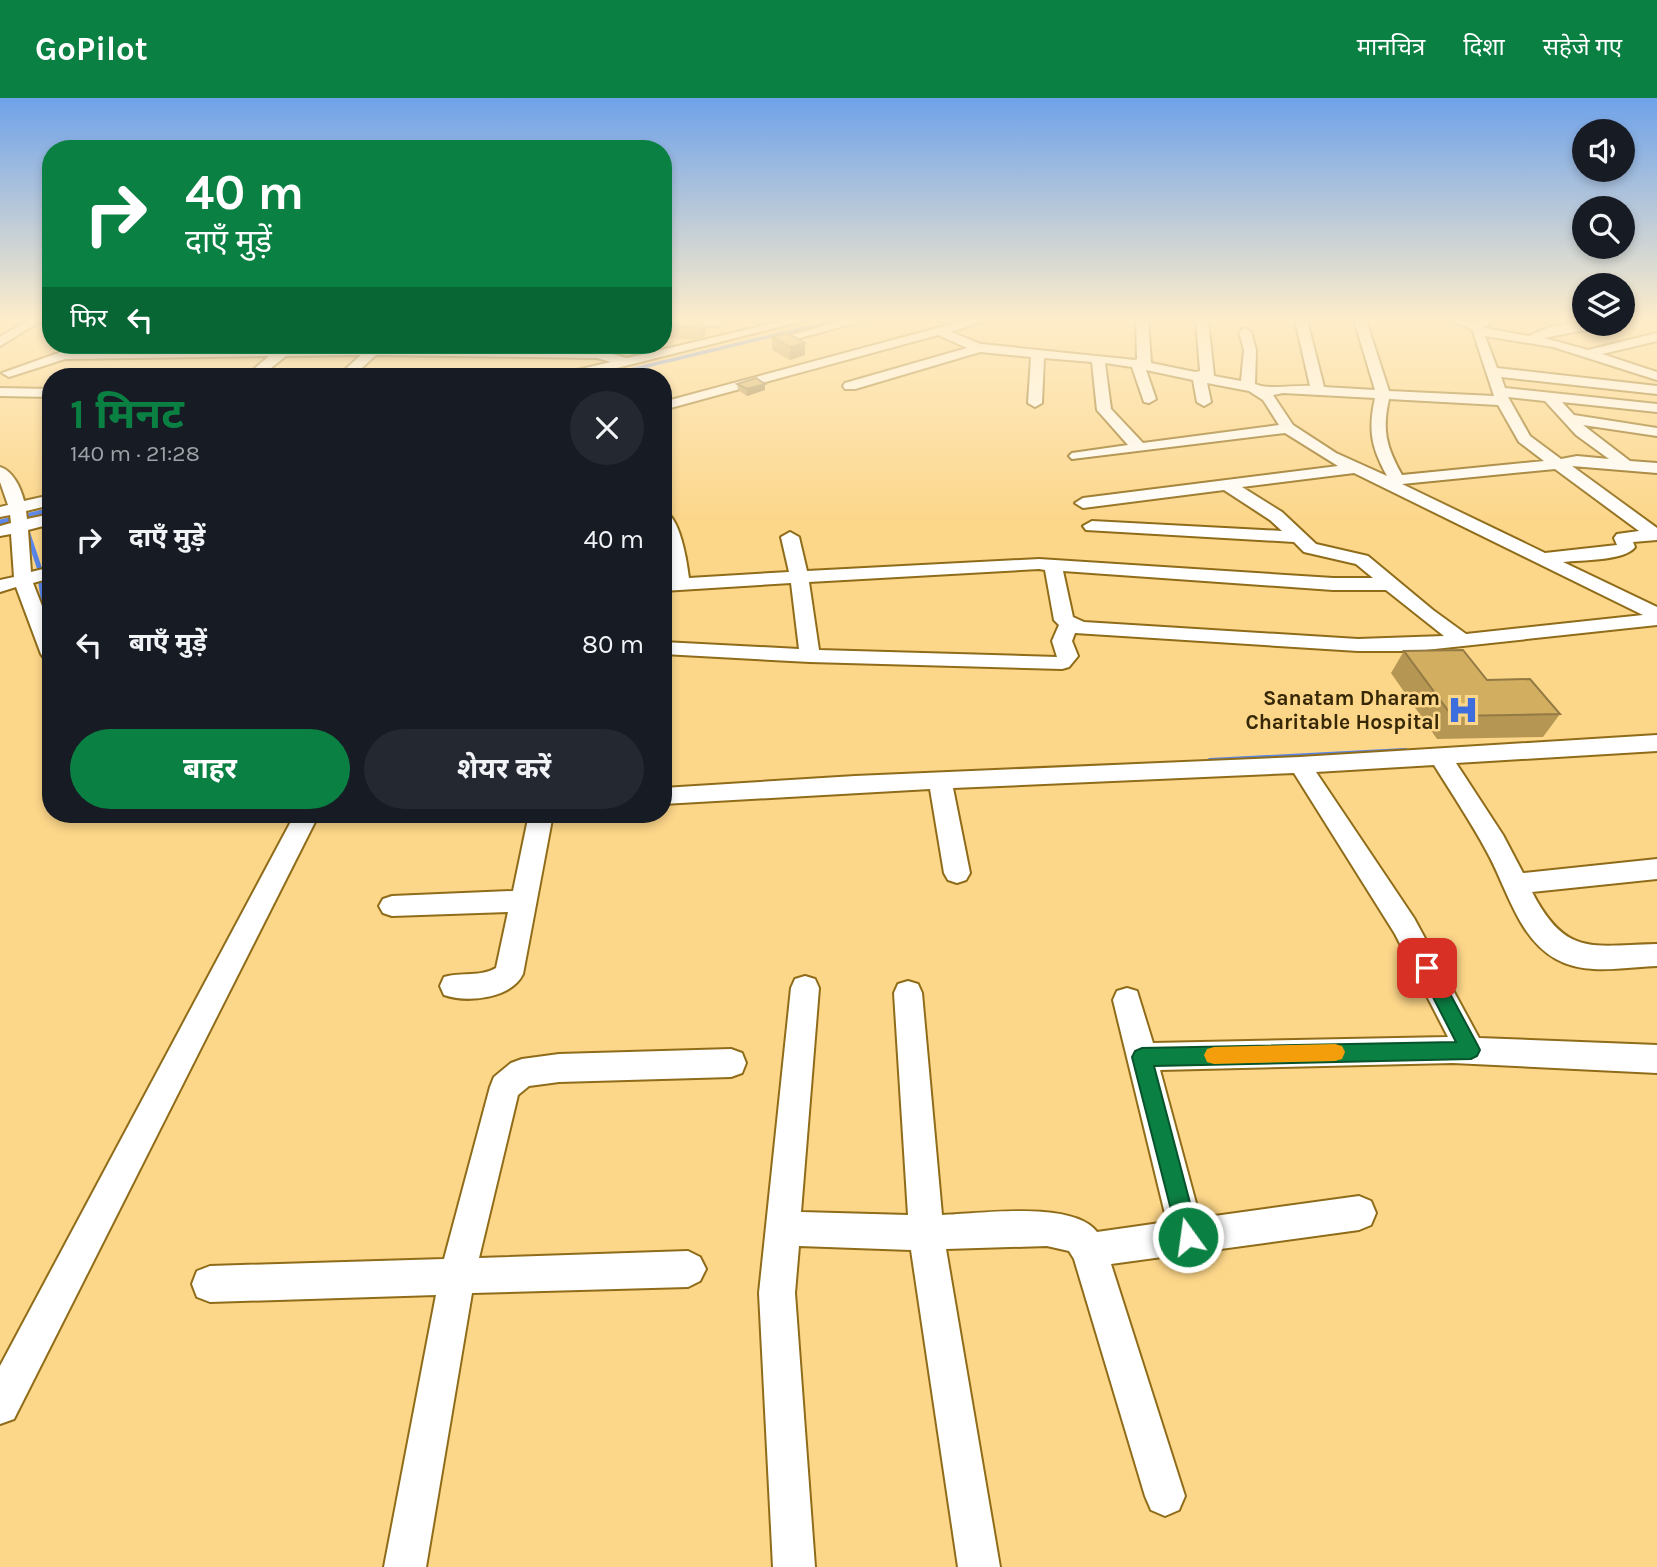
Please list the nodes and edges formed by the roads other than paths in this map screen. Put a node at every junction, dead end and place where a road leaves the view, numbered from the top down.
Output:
1 (724, 389) edge
2 (1036, 389) edge
3 (1102, 389) edge
4 (1147, 389) edge
5 (1203, 389) edge
6 (1254, 389) edge
7 (1381, 389) edge
8 (1500, 389) edge
9 (1318, 391) joint
10 (0, 392) edge
11 (1263, 392) junction
12 (42, 393) edge
13 (1383, 394) junction
14 (1502, 396) junction
15 (1550, 398) junction
16 (1149, 399) dead end
17 (1204, 402) dead end
18 (672, 403) edge
19 (1035, 404) dead end
20 (1657, 408) edge
21 (1569, 419) junction
22 (1288, 428) junction
23 (1657, 432) edge
24 (1140, 448) junction
25 (1077, 456) dead end
26 (1555, 464) junction
27 (1627, 465) junction
28 (1356, 468) junction
29 (1657, 468) edge
30 (0, 472) edge
31 (1390, 481) junction
32 (1657, 484) edge
33 (1229, 486) junction
34 (1083, 503) dead end
35 (42, 505) edge
36 (0, 512) edge
37 (42, 519) edge
38 (14, 520) edge
39 (1092, 526) dead end
40 (1656, 535) edge
41 (790, 537) dead end
42 (1296, 537) junction
43 (1545, 558) junction
44 (1053, 565) junction
45 (42, 575) edge
46 (799, 578) junction
47 (23, 580) junction
48 (672, 584) edge
49 (1388, 584) junction
50 (0, 586) edge
51 (1656, 615) edge
52 (1069, 625) junction
53 (42, 630) edge
54 (1464, 641) junction
55 (672, 648) edge
56 (810, 656) junction
57 (1657, 743) edge
58 (1440, 756) junction
59 (1300, 765) junction
60 (940, 780) junction
61 (672, 795) edge
62 (302, 823) edge
63 (539, 823) edge
64 (1657, 869) edge
65 (957, 873) dead end
66 (1516, 884) junction
67 (524, 901) junction
68 (392, 906) dead end
69 (1657, 955) edge
70 (454, 986) dead end
71 (805, 988) dead end
72 (908, 993) dead end
73 (1127, 1000) dead end
74 (1471, 1050) junction
75 (1142, 1057) junction
76 (1657, 1059) edge
77 (730, 1063) dead end
78 (1359, 1213) dead end
79 (783, 1228) junction
80 (926, 1233) junction
81 (1188, 1237) junction
82 (1089, 1250) junction
83 (688, 1269) dead end
84 (458, 1274) junction
85 (210, 1284) dead end
86 (0, 1405) edge
87 (1165, 1496) dead end
88 (405, 1567) edge
89 (794, 1567) edge
90 (979, 1567) edge

1 - 18 street
2 - 19 street
3 - 24 street
4 - 16 street
5 - 17 street
6 - 11 street
7 - 13 street
8 - 14 street
9 - 11 street
9 - 13 street
10 - 12 street
11 - 22 street
13 - 14 street
13 - 31 street
14 - 15 street
14 - 26 street
15 - 20 street
15 - 21 street
21 - 23 street
21 - 27 street
22 - 24 street
22 - 28 street
24 - 25 street
26 - 27 street
26 - 31 street
26 - 40 street
27 - 29 street
27 - 32 street
28 - 31 street
28 - 33 street
30 - 38 street
31 - 43 street
33 - 34 street
33 - 42 street
35 - 38 street
36 - 38 street
37 - 38 street
38 - 47 street
39 - 42 street
40 - 43 street
41 - 46 street
42 - 49 street
43 - 51 street
44 - 46 street
44 - 49 street
44 - 52 street
45 - 47 street
46 - 48 street
46 - 56 street
47 - 50 street
47 - 53 street
49 - 54 street
51 - 54 street
52 - 54 street
52 - 56 street
55 - 56 street
57 - 58 street
58 - 59 street
58 - 66 street
59 - 60 street
59 - 74 street
60 - 61 street
60 - 65 street
62 - 86 street
63 - 67 street
64 - 66 street
66 - 69 street
67 - 68 street
67 - 70 street
71 - 79 street
72 - 80 street
73 - 75 street
74 - 75 street
74 - 76 street
75 - 81 street
77 - 84 street
78 - 81 street
79 - 80 street
79 - 89 street
80 - 82 street
80 - 90 street
81 - 82 street
82 - 87 street
83 - 84 street
84 - 85 street
84 - 88 street

